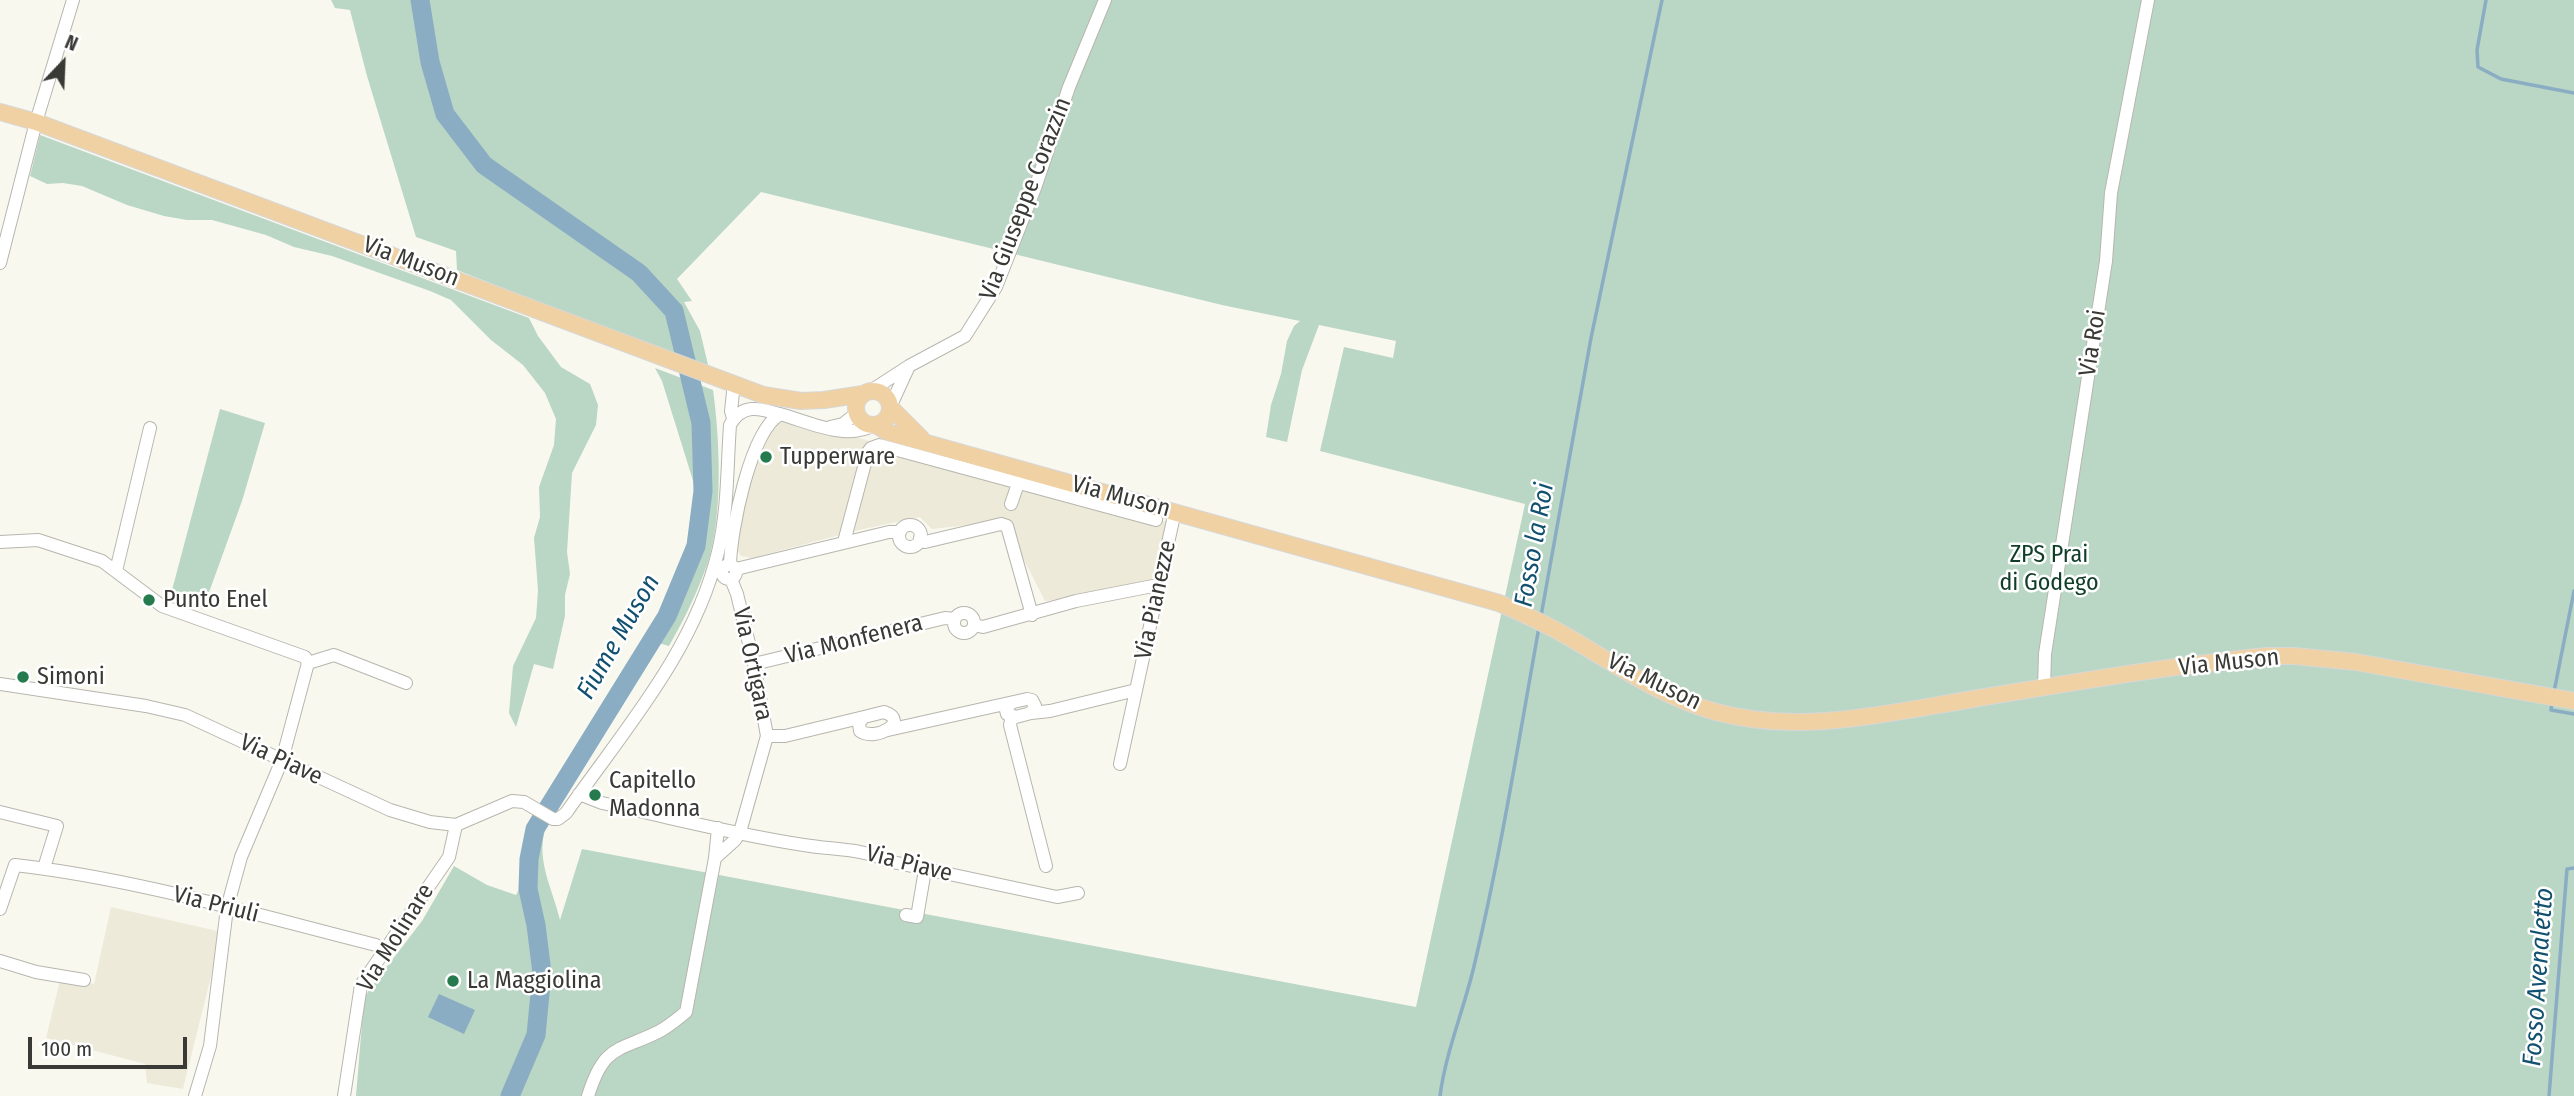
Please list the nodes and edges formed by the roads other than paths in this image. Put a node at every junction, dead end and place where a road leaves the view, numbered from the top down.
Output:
1 (73, 0) edge
2 (1105, 0) edge
3 (2148, 0) edge
4 (0, 112) edge
5 (36, 122) junction
6 (0, 263) edge
7 (909, 366) junction
8 (734, 383) junction
9 (867, 392) junction
10 (824, 401) junction
11 (891, 406) junction
12 (857, 412) junction
13 (779, 414) junction
14 (733, 418) junction
15 (875, 425) junction
16 (830, 427) junction
17 (150, 428) dead end
18 (927, 443) junction
19 (1020, 476) junction
20 (1123, 504) junction
21 (1175, 511) junction
22 (1156, 520) dead end
23 (1005, 524) junction
24 (0, 542) edge
25 (844, 542) junction
26 (116, 571) junction
27 (732, 571) junction
28 (1158, 585) junction
29 (1032, 615) junction
30 (308, 663) junction
31 (754, 664) junction
32 (406, 683) dead end
33 (0, 684) edge
34 (2044, 688) junction
35 (1136, 690) junction
36 (2568, 699) edge
37 (1006, 709) junction
38 (857, 722) junction
39 (895, 725) junction
40 (767, 736) junction
41 (282, 760) junction
42 (1120, 764) dead end
43 (579, 794) junction
44 (0, 812) edge
45 (456, 825) junction
46 (718, 828) junction
47 (740, 832) junction
48 (715, 860) junction
49 (1046, 866) dead end
50 (44, 868) junction
51 (925, 870) junction
52 (1078, 893) dead end
53 (1, 901) edge
54 (227, 908) junction
55 (906, 915) dead end
56 (384, 951) junction
57 (0, 961) edge
58 (84, 981) dead end
59 (195, 1096) edge
60 (344, 1096) edge
61 (588, 1096) edge

1 - 5 street
2 - 7 street, Via Giuseppe Corazzin
3 - 34 street, Via Roi
4 - 5 main road, Via Muson
5 - 6 street
5 - 8 main road, Via Muson
7 - 9 street, Via Giuseppe Corazzin
7 - 11 street
8 - 10 main road, Via Muson
8 - 14 street
9 - 10 main road, Via Muson
9 - 11 main road, Via Muson
9 - 12 main road
10 - 12 main road, Via Muson
11 - 15 main road
11 - 18 main road, Via Muson
12 - 15 main road, Via Muson
12 - 16 street
13 - 14 street
13 - 16 street
13 - 27 street
14 - 43 street
15 - 16 street
15 - 18 main road, Via Muson
17 - 26 street
18 - 19 main road, Via Muson
19 - 20 main road, Via Muson
19 - 23 street
19 - 25 street
20 - 21 main road, Via Muson
20 - 22 street
21 - 28 street, Via Pianezze
21 - 34 main road, Via Muson
23 - 25 street
23 - 29 street
24 - 26 street
25 - 27 street
26 - 30 street
27 - 31 street, Via Ortigara
28 - 29 street, Via Monfenera
28 - 35 street, Via Pianezze
29 - 31 street, Via Monfenera
30 - 32 street
30 - 41 street
31 - 40 street, Via Ortigara
33 - 41 street, Via Piave
34 - 36 main road, Via Muson
35 - 37 street, Via Pianezze
35 - 42 street, Via Pianezze
37 - 39 street
37 - 49 street
38 - 39 street
38 - 39 street
38 - 40 street
40 - 47 street, Via Ortigara
41 - 45 street, Via Piave
41 - 54 street
43 - 45 street
43 - 46 street, Via Piave
44 - 50 street
45 - 56 street, Via Molinare
46 - 47 street, Via Piave
46 - 48 street
47 - 48 street
47 - 51 street, Via Piave
48 - 61 street
50 - 53 street, Via Priuli
50 - 54 street, Via Priuli
51 - 52 street, Via Piave
51 - 55 street
54 - 56 street, Via Priuli
54 - 59 street
56 - 60 street, Via Molinare
57 - 58 street

